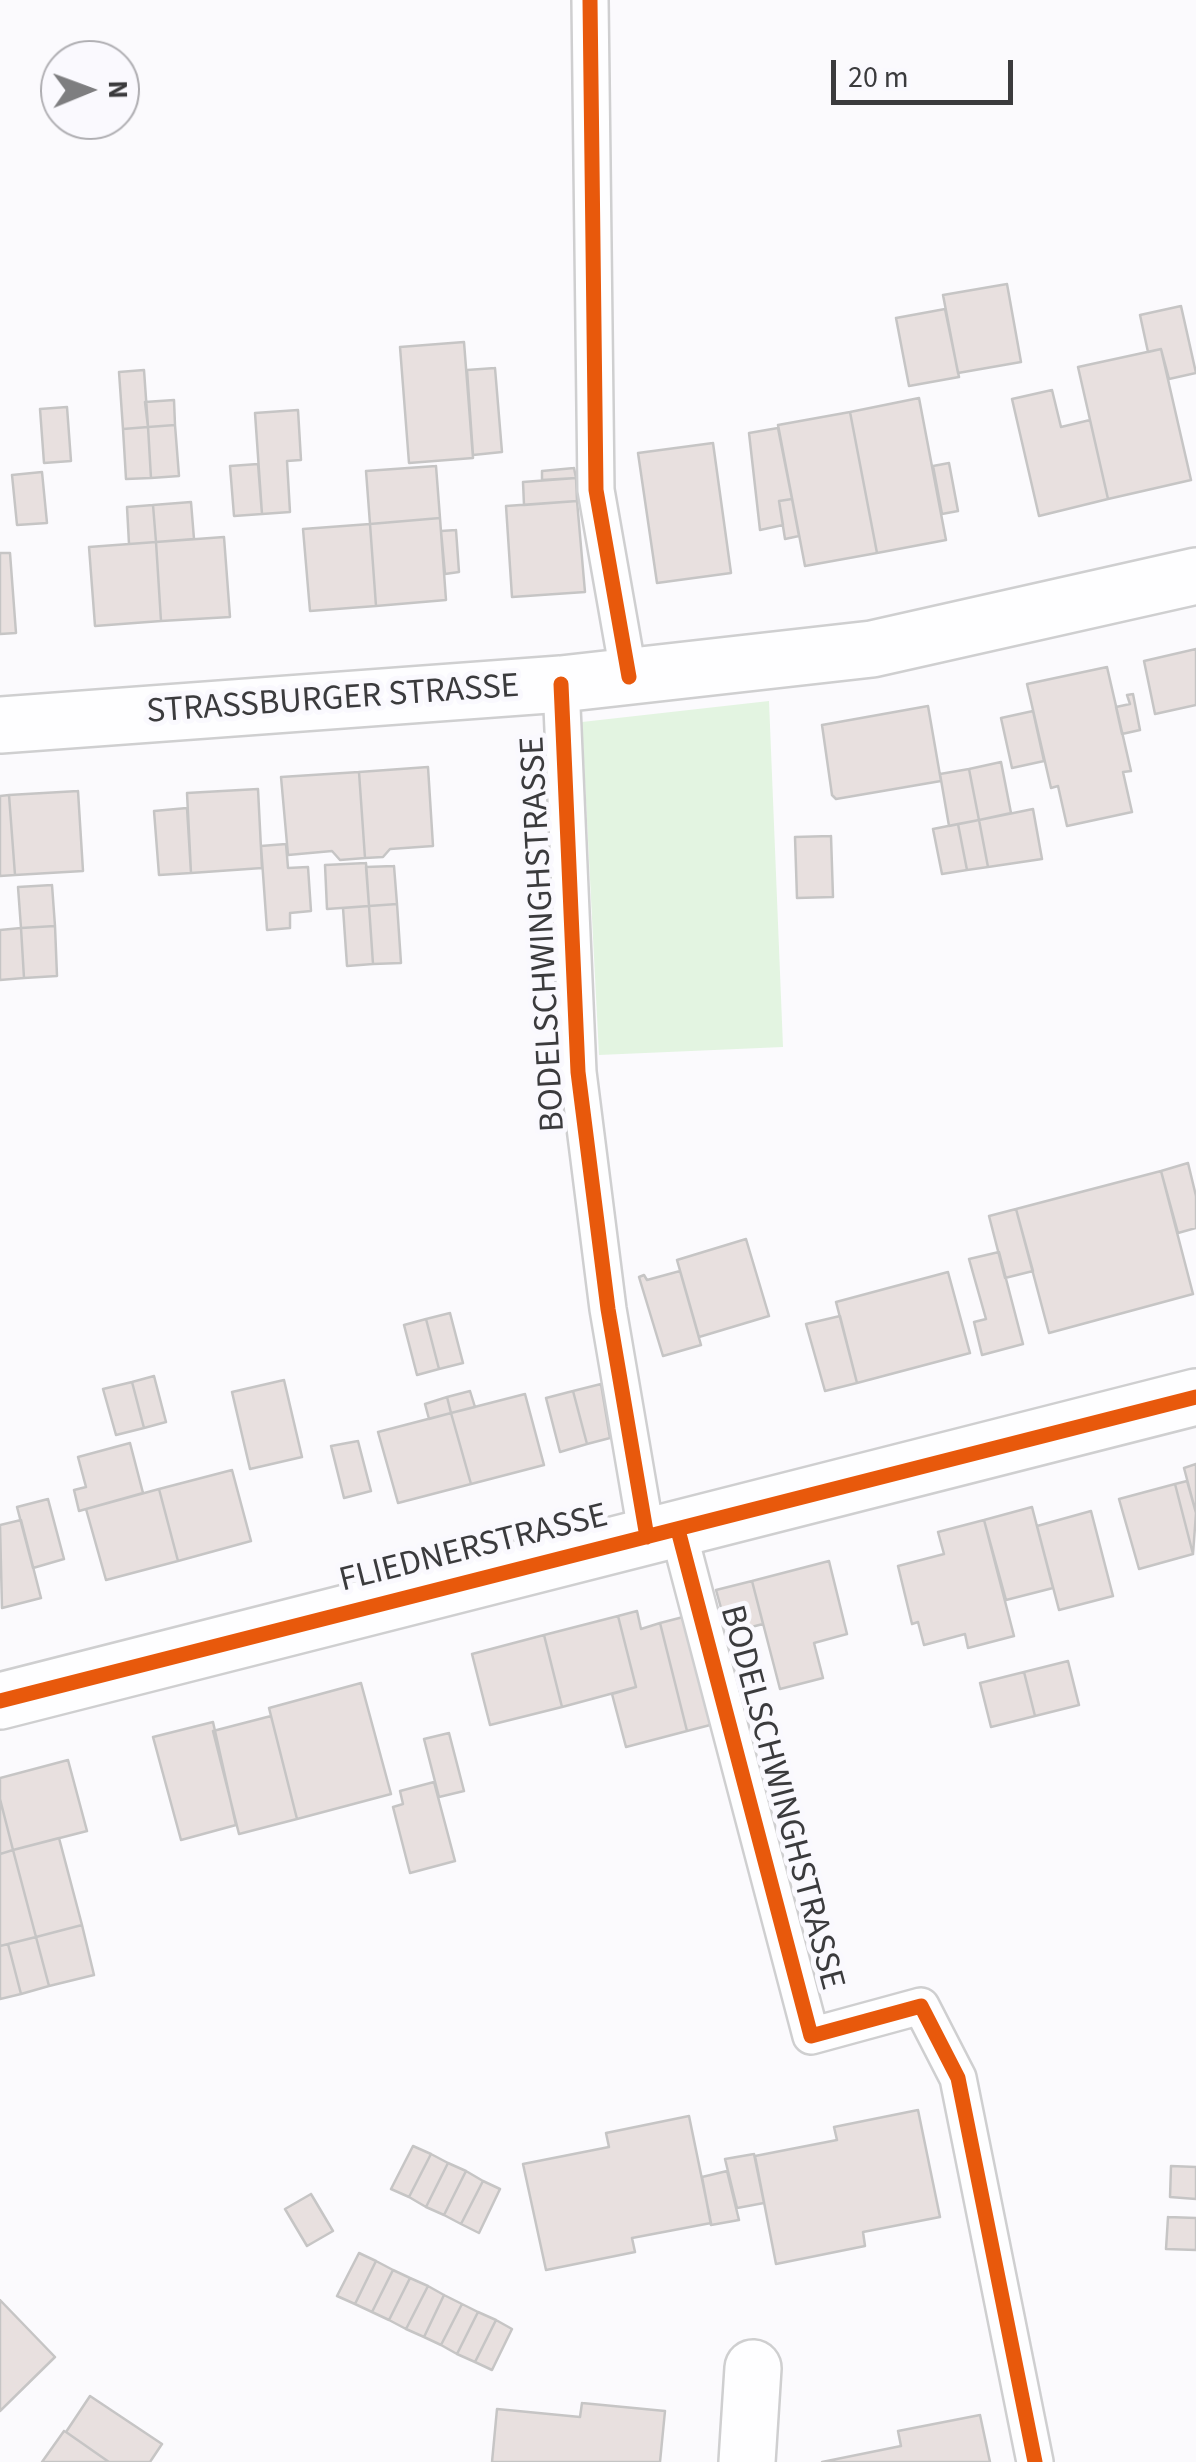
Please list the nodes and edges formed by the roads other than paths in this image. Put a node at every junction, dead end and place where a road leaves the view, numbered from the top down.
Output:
1 (590, 0) edge
2 (1196, 576) edge
3 (629, 678) junction
4 (561, 684) junction
5 (0, 726) edge
6 (1196, 1398) edge
7 (663, 1534) junction
8 (0, 1701) edge
9 (753, 2368) dead end
10 (747, 2462) edge
11 (1034, 2462) edge

1 - 3 lane
2 - 3 street, STRASSBURGER STRASSE
3 - 4 street, STRASSBURGER STRASSE
4 - 5 street, STRASSBURGER STRASSE
4 - 7 lane, BODELSCHWINGHSTRASSE
6 - 7 street, FLIEDNERSTRASSE
7 - 8 street, FLIEDNERSTRASSE
7 - 11 lane, BODELSCHWINGHSTRASSE
9 - 10 street

